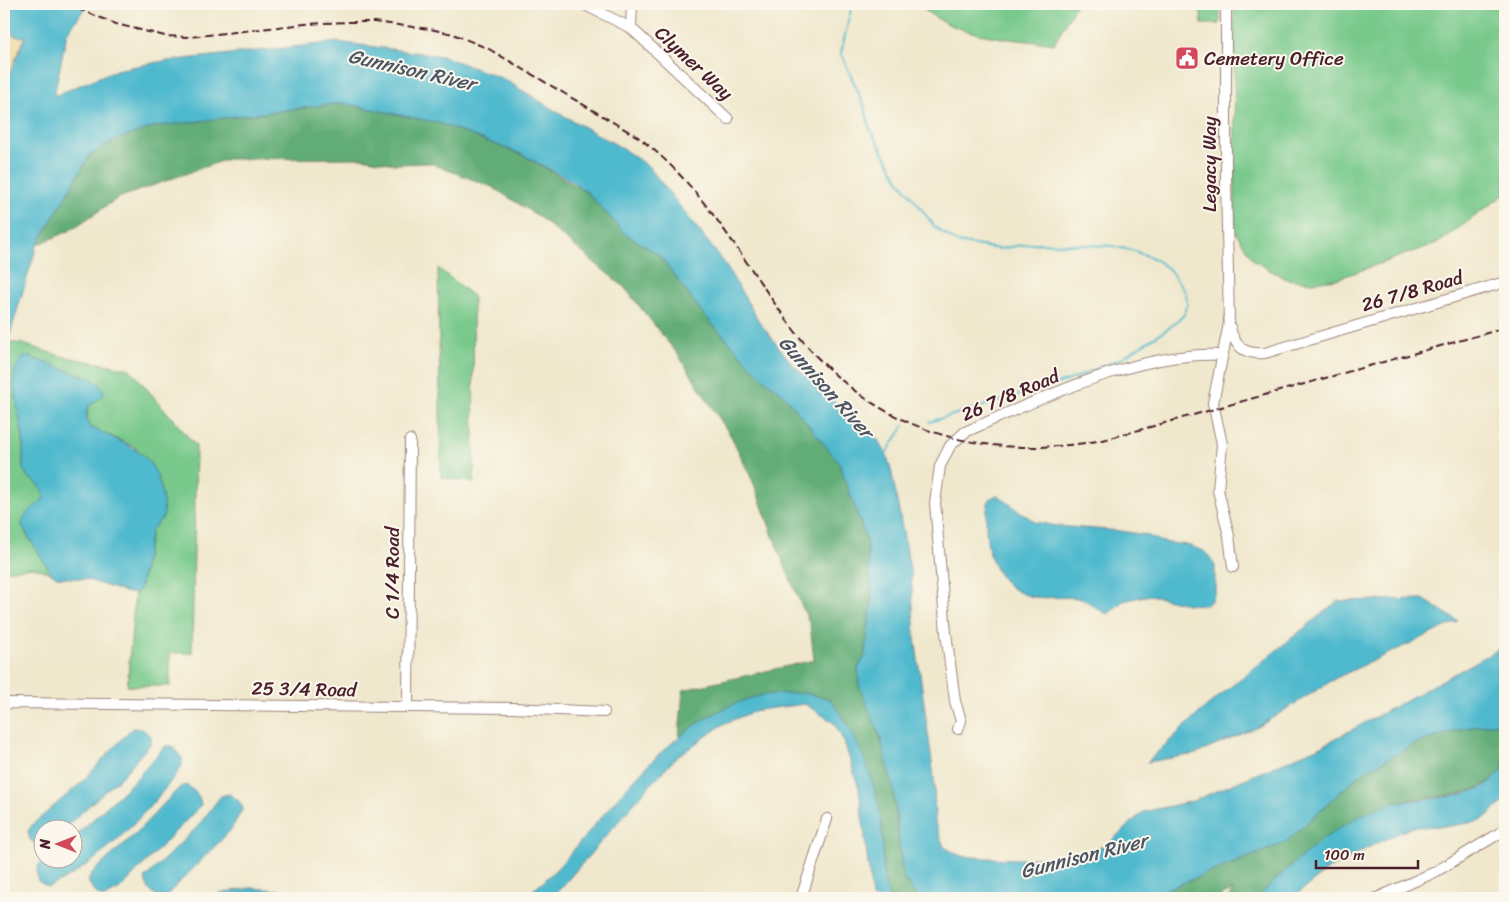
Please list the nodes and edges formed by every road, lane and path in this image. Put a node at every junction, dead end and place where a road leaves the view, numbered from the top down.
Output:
1 (583, 4) edge
2 (632, 4) edge
3 (1226, 4) edge
4 (631, 28) junction
5 (728, 119) dead end
6 (1505, 282) edge
7 (1229, 323) junction
8 (1223, 355) junction
9 (410, 440) dead end
10 (1233, 567) dead end
11 (4, 705) edge
12 (408, 707) junction
13 (604, 712) dead end
14 (958, 729) dead end
15 (827, 818) dead end
16 (1505, 830) edge
17 (801, 898) edge
18 (1377, 898) edge

1 - 4 street, Clymer Way
2 - 4 street
3 - 7 street, Legacy Way
4 - 5 street, Clymer Way
6 - 7 street, 26 7/8 Road
7 - 8 street
8 - 10 street
8 - 14 street, 26 7/8 Road
9 - 12 street, C 1/4 Road
11 - 12 street, 25 3/4 Road
12 - 13 street, 25 3/4 Road
15 - 17 street
16 - 18 street

